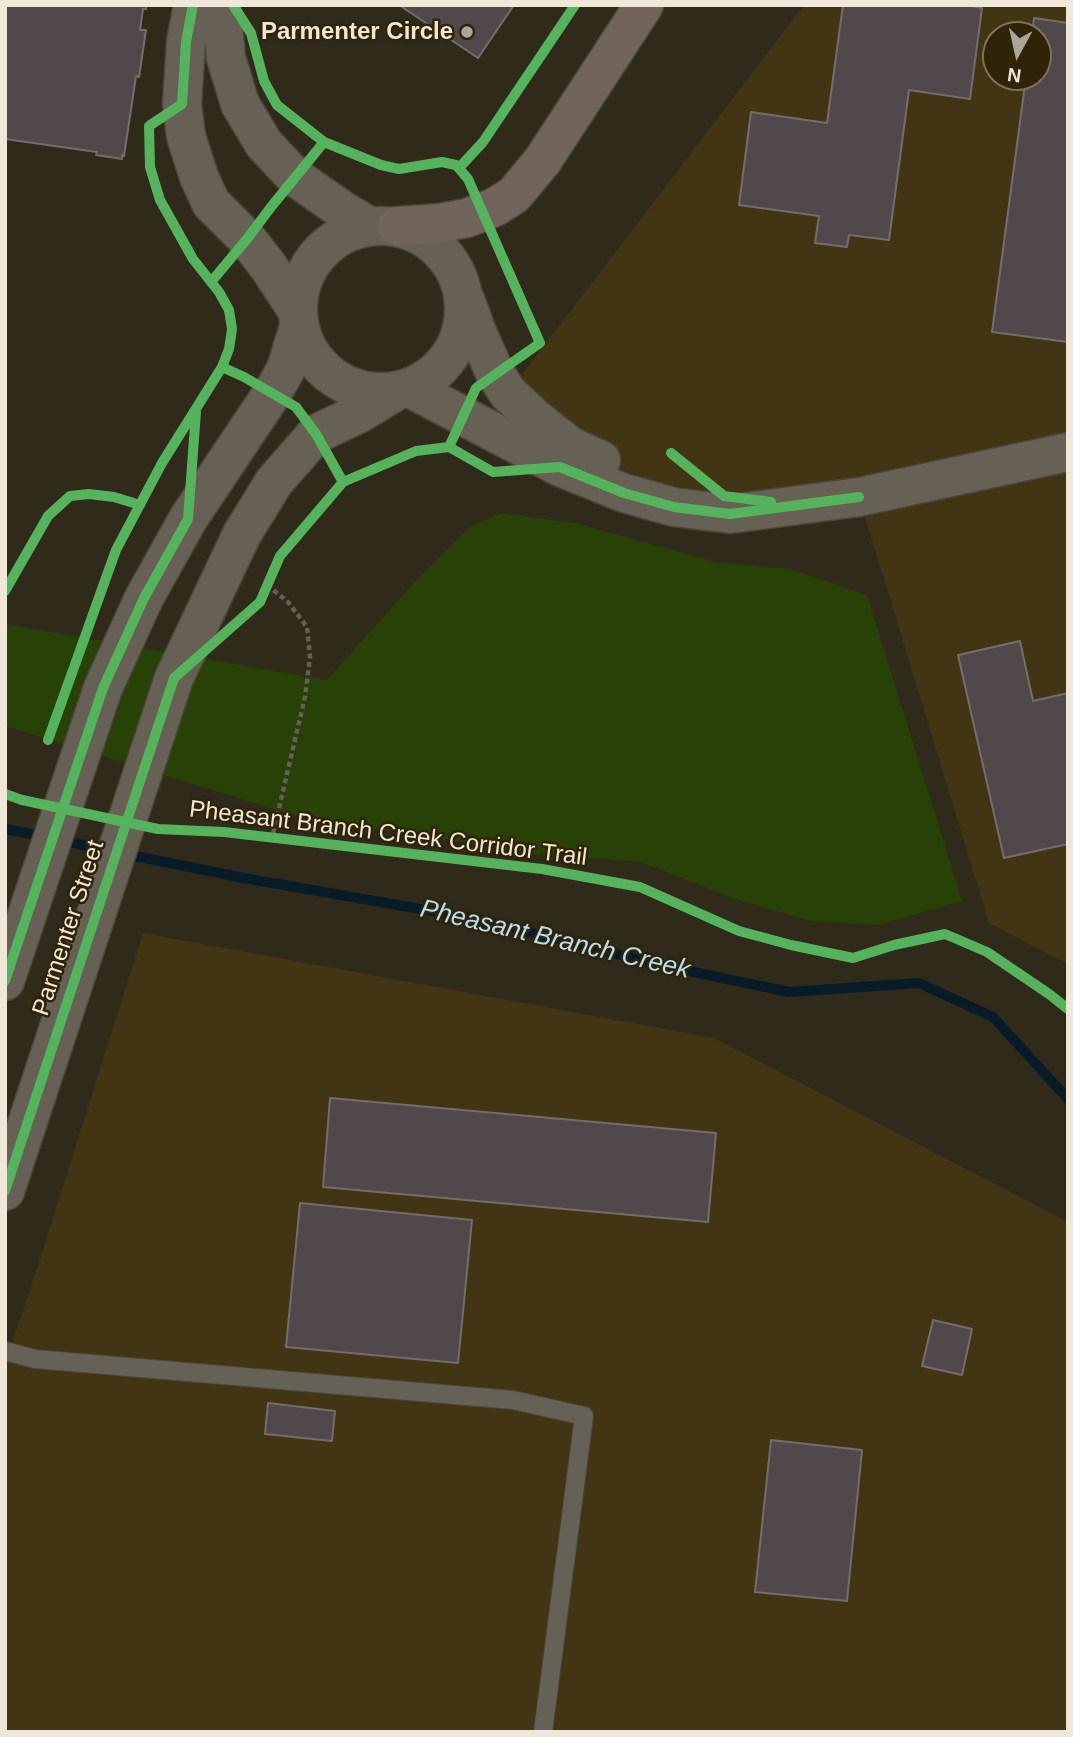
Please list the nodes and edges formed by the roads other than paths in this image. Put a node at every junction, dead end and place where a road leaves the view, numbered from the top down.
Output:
1 (193, 5) edge
2 (221, 5) edge
3 (645, 5) edge
4 (383, 226) junction
5 (465, 296) junction
6 (298, 318) junction
7 (403, 390) junction
8 (1068, 452) edge
9 (799, 506) junction
10 (5, 981) edge
11 (5, 1191) edge
12 (5, 1351) edge
13 (542, 1732) edge

1 - 6 street
2 - 4 street
3 - 4 highway
4 - 5 street
4 - 6 street
5 - 7 street
5 - 9 street
6 - 7 street
6 - 10 street, Parmenter Street
7 - 9 street
7 - 11 street, Parmenter Street
8 - 9 street
12 - 13 lane

